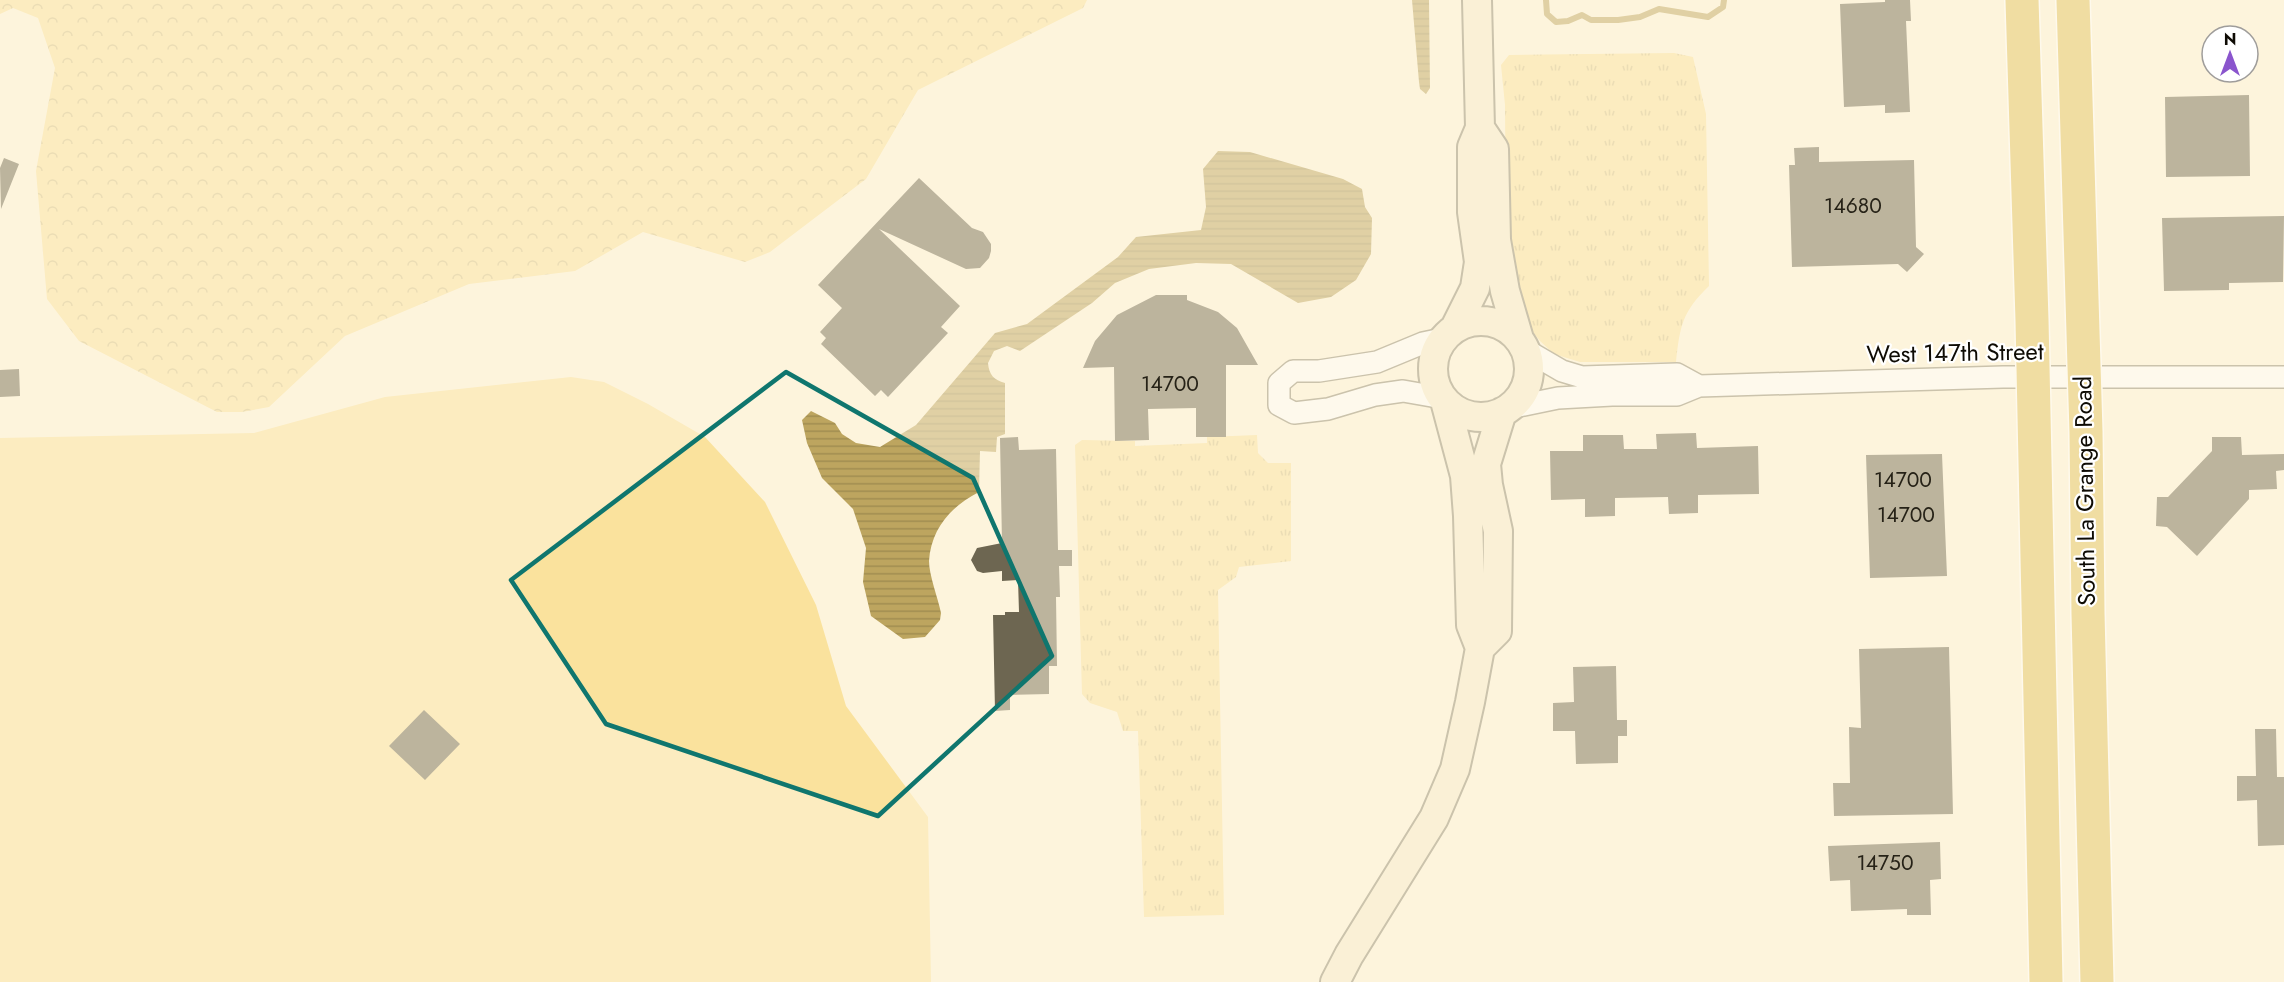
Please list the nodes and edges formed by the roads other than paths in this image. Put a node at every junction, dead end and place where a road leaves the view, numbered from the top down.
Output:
1 (1477, 0) edge
2 (2022, 0) edge
3 (2073, 0) edge
4 (1480, 128) junction
5 (1449, 334) junction
6 (1523, 344) junction
7 (2033, 376) junction
8 (2083, 376) junction
9 (2284, 377) edge
10 (1699, 386) junction
11 (1444, 400) junction
12 (1506, 410) junction
13 (1480, 648) junction
14 (1335, 982) edge
15 (2046, 982) edge
16 (2097, 982) edge

1 - 4 street
2 - 7 highway, South La Grange Road
3 - 8 highway, South La Grange Road
4 - 5 street
4 - 6 street
5 - 6 street
5 - 11 street
5 - 11 street
6 - 10 street, West 147th Street
6 - 12 street
7 - 8 street, West 147th Street
7 - 10 street, West 147th Street
7 - 15 highway, South La Grange Road
8 - 9 street, West 147th Street
8 - 16 highway, South La Grange Road
10 - 12 street, West 147th Street
11 - 12 street
11 - 13 street
12 - 13 street
13 - 14 street

